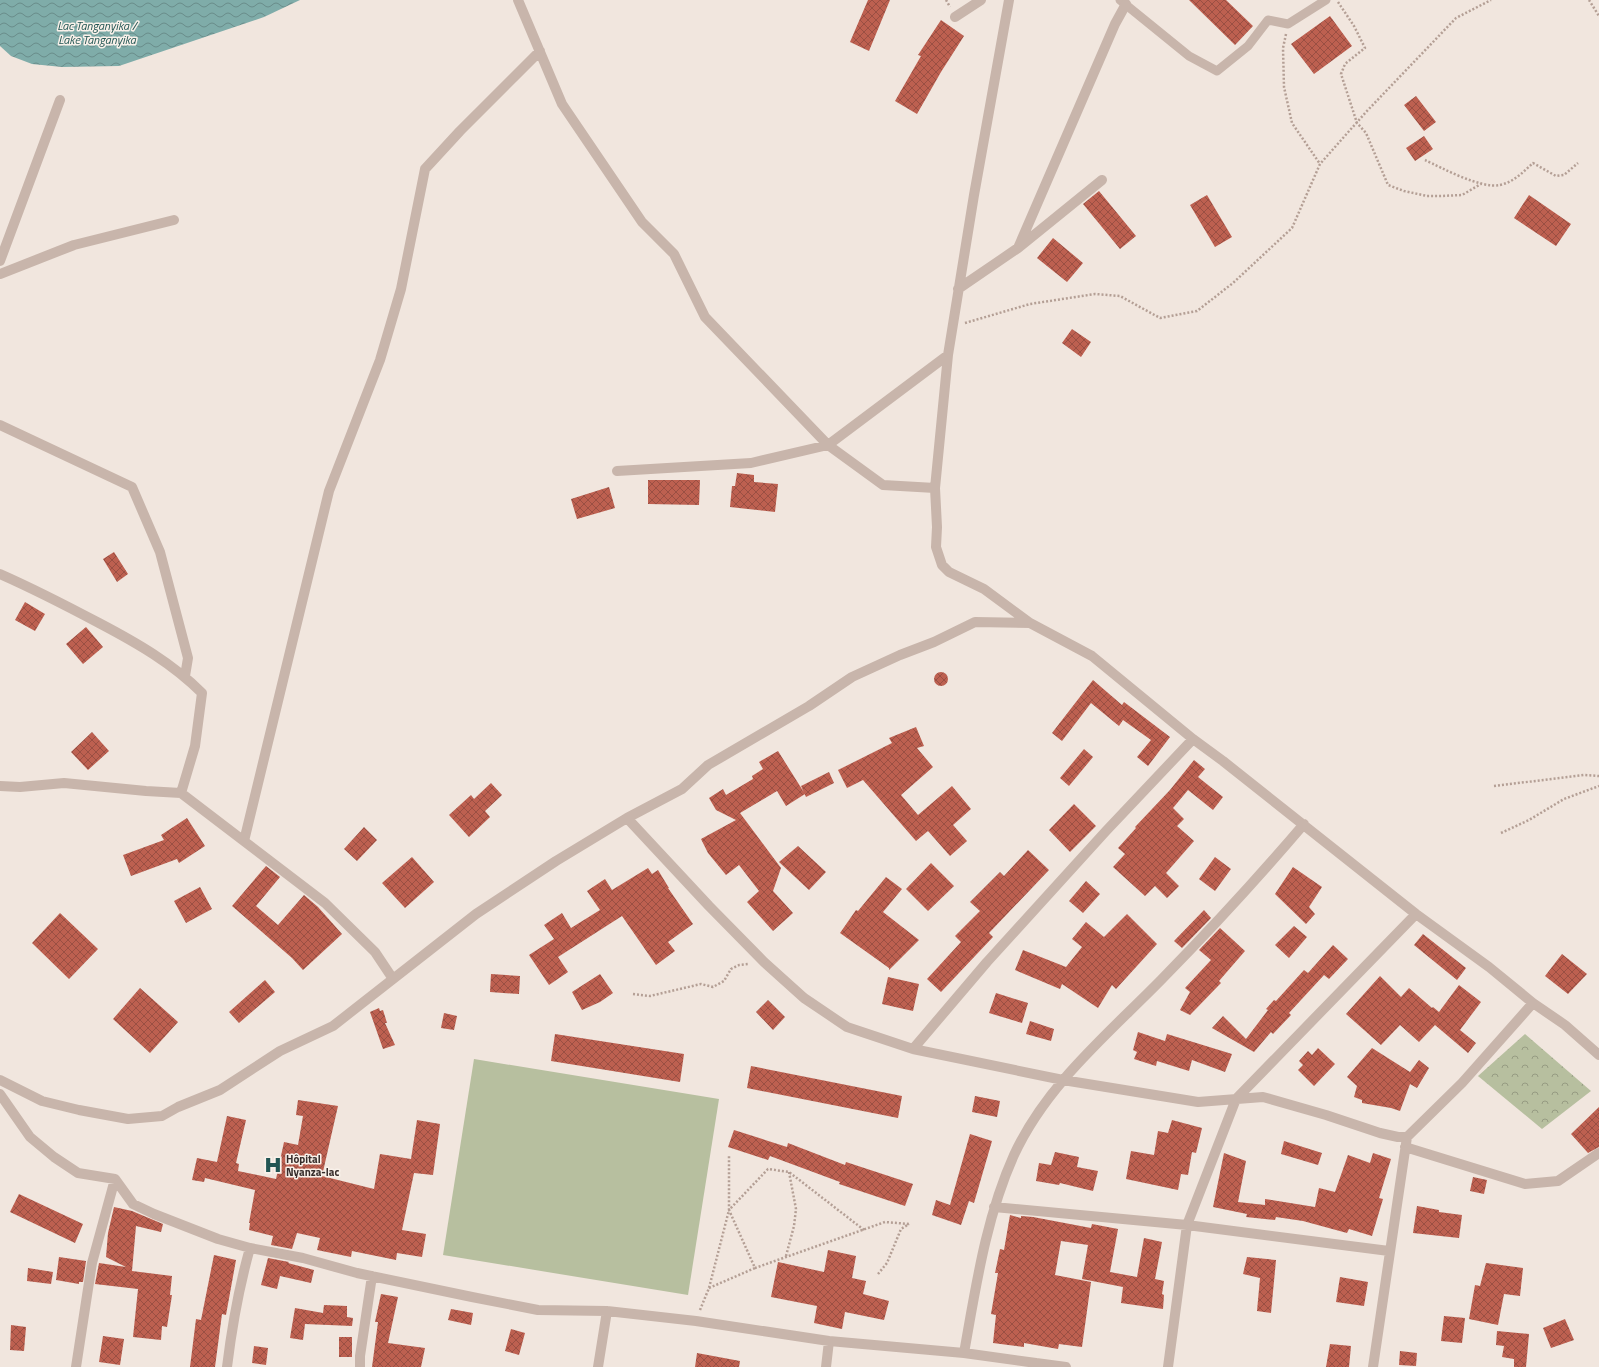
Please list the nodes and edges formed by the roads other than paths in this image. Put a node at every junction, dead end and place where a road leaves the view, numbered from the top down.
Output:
1 (518, 0) edge
2 (981, 0) edge
3 (1009, 0) edge
4 (1326, 0) edge
5 (1123, 2) edge
6 (955, 17) dead end
7 (540, 51) junction
8 (60, 100) dead end
9 (1102, 180) dead end
10 (174, 220) dead end
11 (1018, 248) junction
12 (0, 261) edge
13 (0, 274) edge
14 (958, 289) junction
15 (948, 355) junction
16 (0, 425) edge
17 (828, 445) junction
18 (617, 471) dead end
19 (935, 488) junction
20 (0, 574) edge
21 (1030, 623) junction
22 (185, 676) junction
23 (1193, 739) junction
24 (0, 786) edge
25 (181, 793) junction
26 (627, 818) junction
27 (1304, 824) junction
28 (244, 841) junction
29 (1416, 914) junction
30 (393, 979) junction
31 (1533, 1003) junction
32 (913, 1049) junction
33 (1599, 1055) edge
34 (0, 1080) edge
35 (1063, 1080) junction
36 (0, 1094) edge
37 (1236, 1099) junction
38 (1407, 1137) junction
39 (1405, 1147) junction
40 (1599, 1153) edge
41 (115, 1179) junction
42 (994, 1207) junction
43 (1187, 1225) junction
44 (250, 1248) junction
45 (1390, 1251) junction
46 (372, 1276) junction
47 (607, 1311) junction
48 (829, 1341) junction
49 (964, 1353) junction
50 (1036, 1365) edge
51 (76, 1367) edge
52 (227, 1367) edge
53 (360, 1367) edge
54 (598, 1367) edge
55 (826, 1367) edge
56 (1066, 1367) edge
57 (1168, 1367) edge
58 (1373, 1367) edge

1 - 7 street
2 - 6 street
3 - 14 street
4 - 5 lane
5 - 11 street
7 - 17 street
7 - 28 street
8 - 12 street
9 - 11 street
10 - 13 street
11 - 14 street
14 - 15 street
15 - 17 street
15 - 19 street
16 - 22 street
17 - 18 street
17 - 19 street
19 - 21 street
20 - 22 street
21 - 23 street
21 - 26 street
22 - 25 street
23 - 27 street
23 - 32 street
24 - 25 street
25 - 28 street
26 - 30 street
26 - 32 street
27 - 29 street
27 - 35 street
28 - 30 street
29 - 31 street
29 - 37 street
30 - 34 street
31 - 33 street
31 - 38 street
32 - 35 street
35 - 37 street
35 - 42 street
36 - 41 street
37 - 38 street
37 - 43 street
38 - 39 street
39 - 40 street
39 - 45 street
41 - 44 street
41 - 51 street
42 - 43 street
42 - 49 street
43 - 45 street
43 - 57 street
44 - 46 street
44 - 52 street
45 - 58 street
46 - 47 street
46 - 53 street
47 - 48 street
47 - 54 street
48 - 49 street
48 - 55 street
49 - 50 street
50 - 56 street

